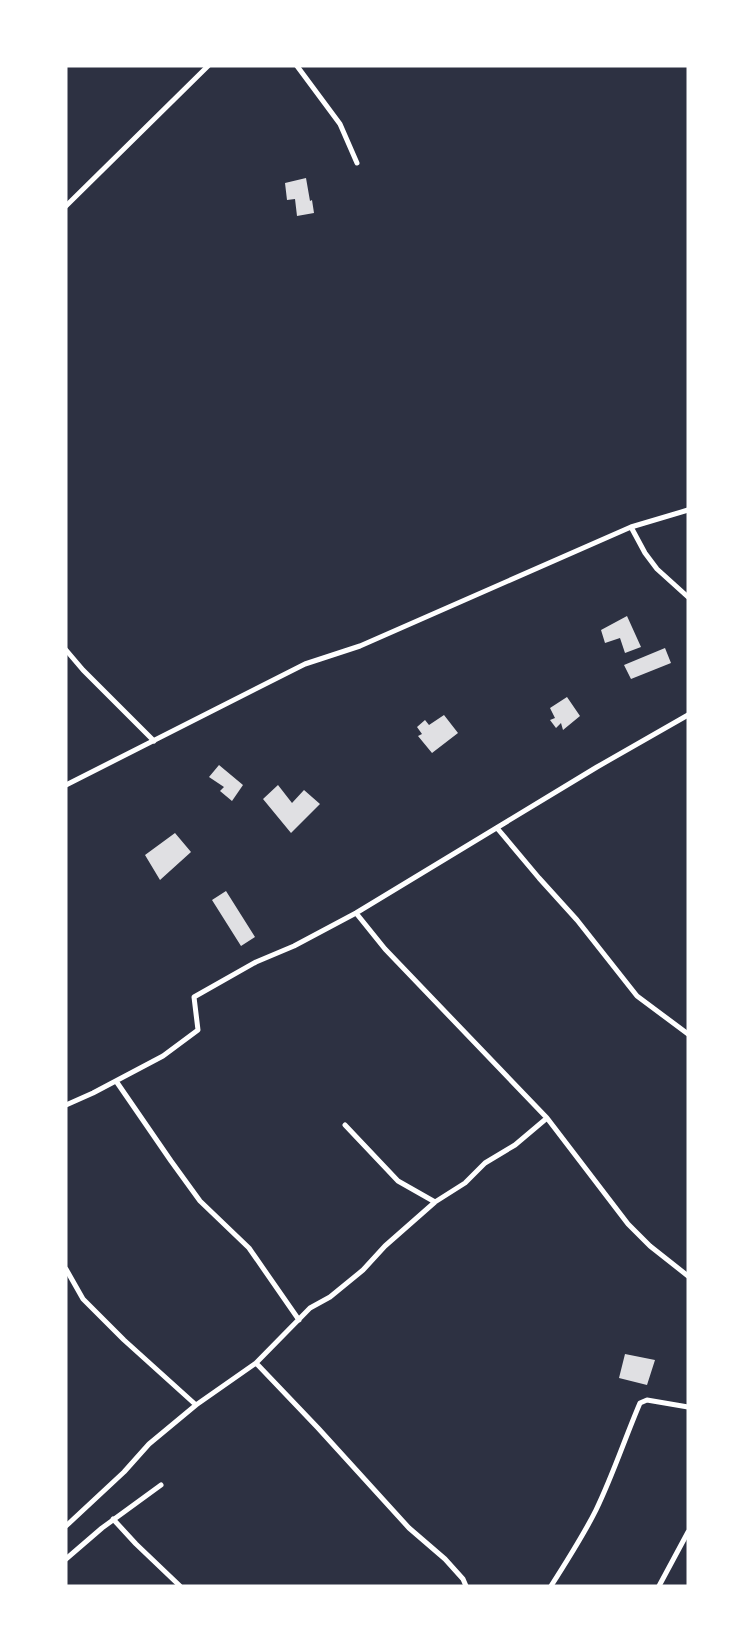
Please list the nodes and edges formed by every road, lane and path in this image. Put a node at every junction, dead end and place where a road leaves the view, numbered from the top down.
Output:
1 (208, 66) edge
2 (297, 66) edge
3 (357, 163) dead end
4 (66, 206) edge
5 (688, 510) edge
6 (631, 528) junction
7 (688, 597) edge
8 (66, 650) edge
9 (688, 715) edge
10 (154, 741) junction
11 (66, 785) edge
12 (497, 828) junction
13 (356, 913) junction
14 (688, 1034) edge
15 (116, 1081) junction
16 (66, 1105) edge
17 (547, 1118) junction
18 (345, 1125) dead end
19 (435, 1202) junction
20 (66, 1269) edge
21 (688, 1276) edge
22 (299, 1320) junction
23 (256, 1362) junction
24 (196, 1405) junction
25 (688, 1407) edge
26 (161, 1485) dead end
27 (113, 1519) junction
28 (66, 1526) edge
29 (688, 1532) edge
30 (66, 1559) edge
31 (180, 1586) edge
32 (466, 1586) edge
33 (551, 1586) edge
34 (659, 1586) edge

1 - 4 street
2 - 3 street
5 - 6 street
6 - 7 street
6 - 10 street
8 - 10 street
9 - 12 street
10 - 11 street
12 - 13 street
12 - 14 street
13 - 15 street
13 - 17 street
15 - 16 street
15 - 22 street
17 - 19 street
17 - 21 street
18 - 19 street
19 - 22 street
20 - 24 street
22 - 23 street
23 - 24 street
23 - 32 street
24 - 28 street
25 - 33 street
26 - 27 street
27 - 30 street
27 - 31 street
29 - 34 street

